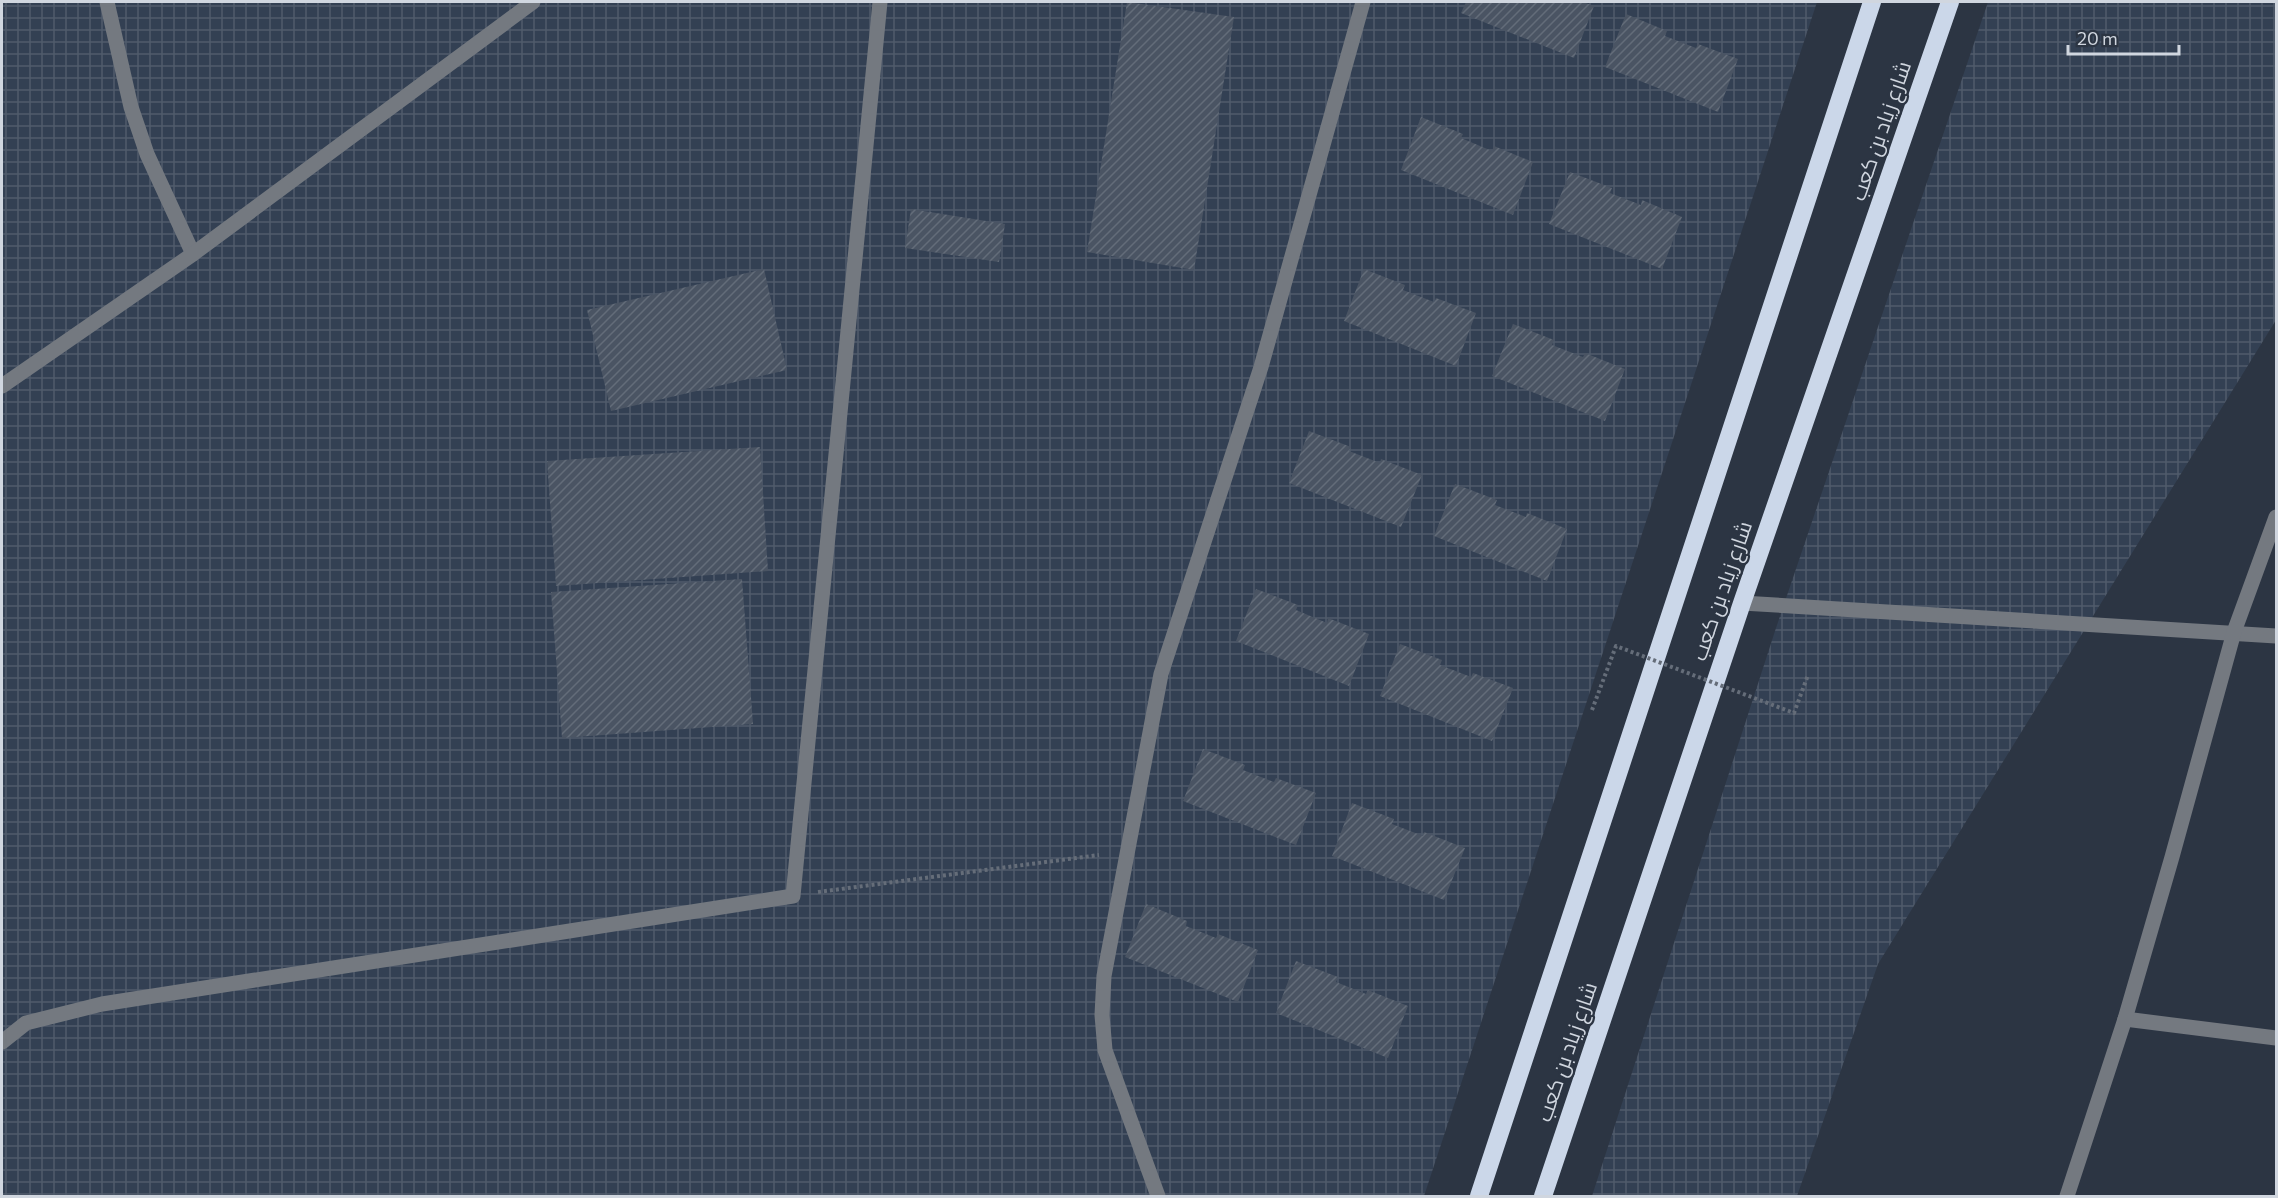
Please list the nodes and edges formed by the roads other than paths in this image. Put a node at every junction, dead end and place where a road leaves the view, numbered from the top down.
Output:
1 (107, 2) edge
2 (533, 2) edge
3 (880, 2) edge
4 (1363, 2) edge
5 (1950, 2) edge
6 (1869, 4) edge
7 (193, 254) junction
8 (2, 386) edge
9 (2277, 517) edge
10 (1742, 603) junction
11 (2234, 632) junction
12 (2277, 636) edge
13 (2125, 1019) junction
14 (2277, 1038) edge
15 (2, 1042) edge
16 (1158, 1197) edge
17 (1479, 1197) edge
18 (1543, 1197) edge
19 (2067, 1197) edge

1 - 7 street
2 - 7 street
3 - 15 street
4 - 16 street
5 - 10 highway, شارع زياد بن كعب
6 - 17 highway, شارع زياد بن كعب
7 - 8 street
9 - 11 street
10 - 11 street
10 - 18 highway, شارع زياد بن كعب
11 - 12 street
11 - 13 street
13 - 14 street
13 - 19 street

